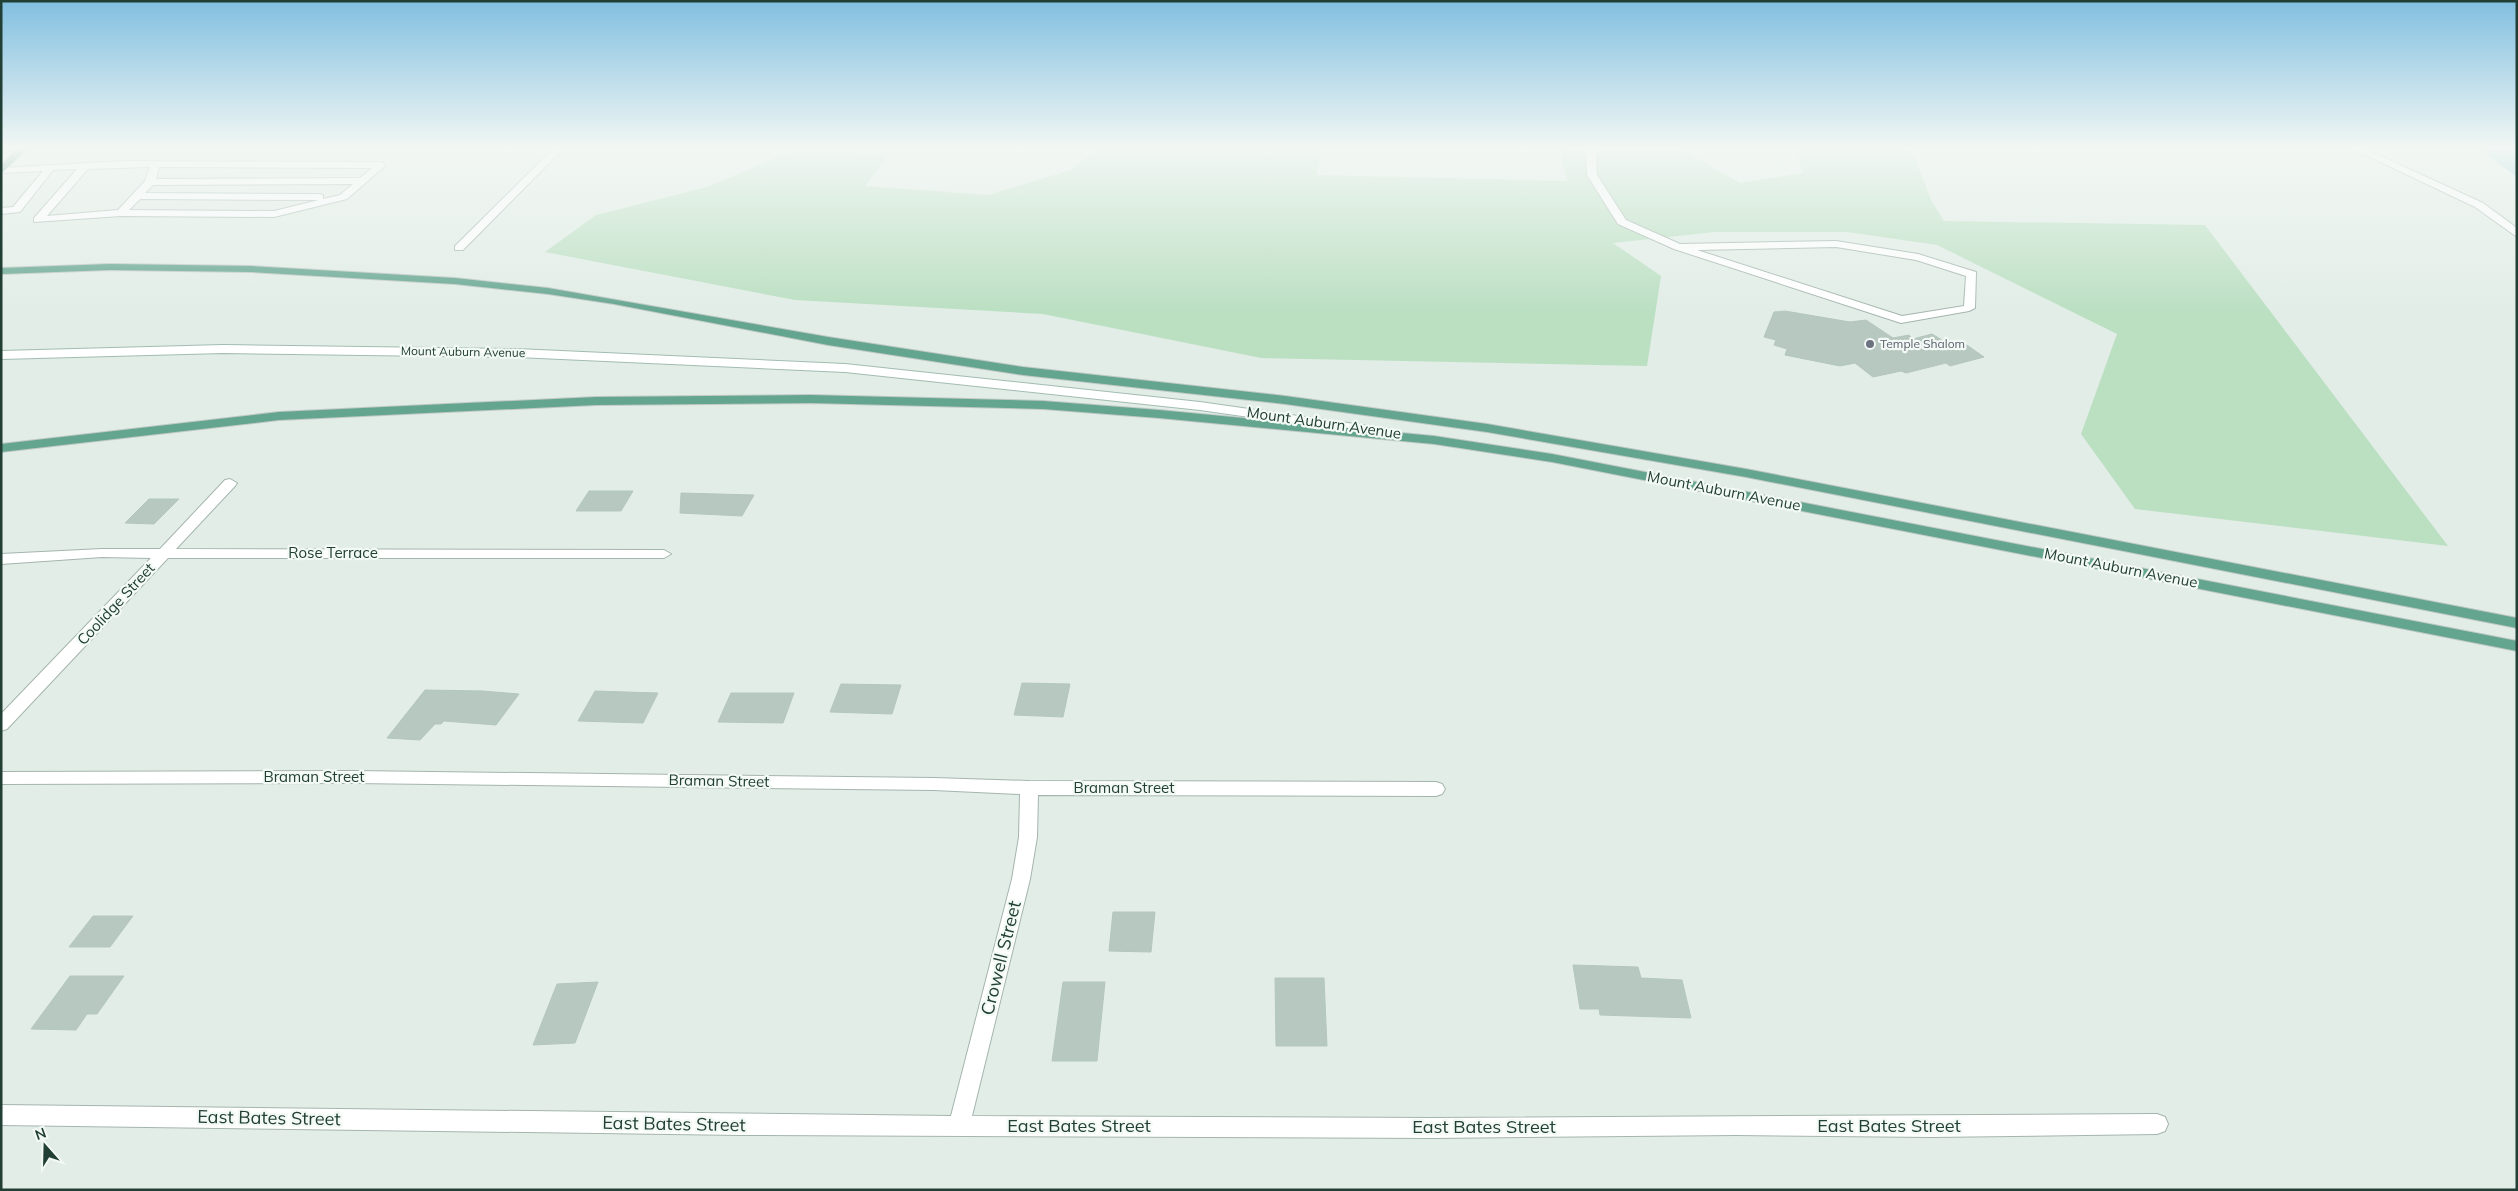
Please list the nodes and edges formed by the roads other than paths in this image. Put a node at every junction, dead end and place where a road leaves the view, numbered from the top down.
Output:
1 (21, 204) edge
2 (42, 204) edge
3 (53, 204) edge
4 (129, 204) edge
5 (316, 204) edge
6 (503, 204) edge
7 (1610, 204) edge
8 (2476, 204) edge
9 (51, 206) junction
10 (39, 207) junction
11 (16, 210) junction
12 (1, 211) edge
13 (121, 212) junction
14 (2517, 234) edge
15 (1678, 247) junction
16 (459, 248) dead end
17 (1, 271) edge
18 (1, 355) edge
19 (924, 376) junction
20 (1111, 381) junction
21 (1434, 440) junction
22 (1, 448) edge
23 (230, 483) dead end
24 (163, 554) junction
25 (664, 554) dead end
26 (1, 559) edge
27 (2517, 622) edge
28 (2517, 646) edge
29 (1, 725) edge
30 (1, 778) edge
31 (1028, 788) junction
32 (1436, 789) dead end
33 (1, 1115) edge
34 (2157, 1124) dead end
35 (959, 1126) junction

1 - 11 street
2 - 10 street
3 - 9 street
4 - 13 street
5 - 13 street
6 - 16 street
7 - 15 street
8 - 14 street
9 - 10 street
9 - 13 street
10 - 11 street
11 - 12 street
15 - 15 street
17 - 20 main road
18 - 19 street, Mount Auburn Avenue
19 - 20 street, Mount Auburn Avenue
19 - 21 street, Mount Auburn Avenue
20 - 27 main road, Mount Auburn Avenue
21 - 22 main road
21 - 28 main road, Mount Auburn Avenue
23 - 24 street, Coolidge Street
24 - 25 street, Rose Terrace
24 - 26 street, Rose Terrace
24 - 29 street, Coolidge Street
30 - 31 street, Braman Street
31 - 32 street, Braman Street
31 - 35 street, Crowell Street
33 - 35 street, East Bates Street
34 - 35 street, East Bates Street

